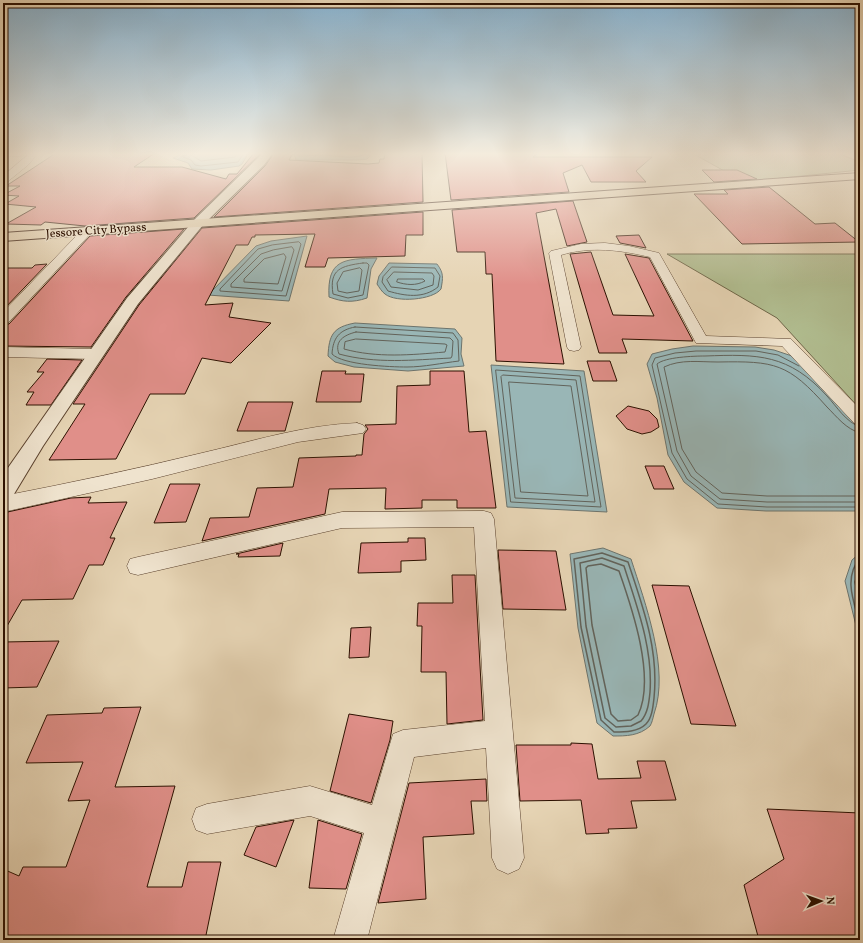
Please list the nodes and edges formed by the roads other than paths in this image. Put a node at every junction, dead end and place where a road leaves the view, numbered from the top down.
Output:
1 (225, 197) edge
2 (558, 197) edge
3 (199, 222) junction
4 (86, 232) junction
5 (3, 237) edge
6 (3, 320) edge
7 (574, 347) dead end
8 (3, 352) edge
9 (95, 354) junction
10 (860, 419) edge
11 (357, 429) dead end
12 (3, 493) edge
13 (3, 504) edge
14 (138, 566) dead end
15 (499, 733) junction
16 (207, 819) dead end
17 (382, 823) junction
18 (508, 858) dead end
19 (350, 940) edge

1 - 3 street
2 - 3 highway, Jessore City Bypass
3 - 4 highway, Jessore City Bypass
3 - 9 street
4 - 5 highway, Jessore City Bypass
4 - 6 street
7 - 10 street
8 - 9 street
9 - 12 street
11 - 13 street
14 - 15 street
15 - 17 street
15 - 18 street
16 - 17 street
17 - 19 street

